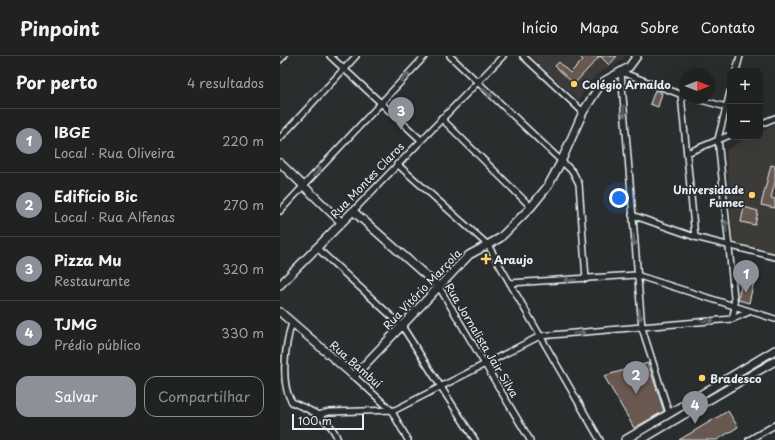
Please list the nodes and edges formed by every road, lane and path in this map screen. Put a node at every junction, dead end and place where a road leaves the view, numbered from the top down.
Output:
1 (284, 56) edge
2 (330, 56) edge
3 (356, 56) edge
4 (425, 56) edge
5 (450, 56) edge
6 (503, 56) edge
7 (523, 56) edge
8 (637, 56) edge
9 (740, 56) edge
10 (280, 60) edge
11 (737, 68) edge
12 (344, 69) junction
13 (621, 72) junction
14 (477, 82) junction
15 (679, 94) edge
16 (727, 103) edge
17 (381, 104) junction
18 (684, 104) edge
19 (715, 104) edge
20 (726, 107) junction
21 (583, 112) junction
22 (441, 118) junction
23 (775, 118) edge
24 (763, 123) edge
25 (727, 136) edge
26 (280, 138) edge
27 (718, 139) junction
28 (421, 140) junction
29 (687, 153) junction
30 (561, 162) junction
31 (280, 163) edge
32 (397, 164) junction
33 (303, 187) junction
34 (531, 207) junction
35 (280, 211) edge
36 (353, 211) junction
37 (632, 215) junction
38 (341, 222) junction
39 (695, 237) junction
40 (728, 244) junction
41 (488, 245) junction
42 (316, 247) junction
43 (775, 257) edge
44 (636, 275) junction
45 (586, 279) junction
46 (510, 283) junction
47 (280, 285) edge
48 (439, 287) junction
49 (735, 306) junction
50 (280, 312) edge
51 (749, 312) junction
52 (732, 319) junction
53 (775, 320) edge
54 (292, 323) junction
55 (402, 326) junction
56 (642, 328) junction
57 (540, 336) junction
58 (775, 350) edge
59 (775, 361) edge
60 (484, 364) junction
61 (354, 376) junction
62 (721, 384) junction
63 (441, 386) junction
64 (725, 392) junction
65 (391, 410) junction
66 (669, 413) junction
67 (318, 415) junction
68 (775, 425) edge
69 (338, 440) edge
70 (408, 440) edge
71 (475, 440) edge
72 (530, 440) edge
73 (600, 440) edge
74 (625, 440) edge
75 (641, 440) edge
76 (749, 440) edge

1 - 10 street
2 - 12 street
3 - 12 street
17 -> 4 street
5 - 14 street
6 - 14 street, Rua Montes Claros
7 - 21 street
8 - 13 street, Rua Vitório Marçola
9 - 11 street
12 - 17 street
12 - 26 street
13 - 15 street
13 - 21 street, Rua Vitório Marçola
13 -> 37 street
14 - 22 street, Rua Montes Claros
14 -> 30 street
16 - 20 street
17 - 28 street
33 -> 17 street
18 - 29 street
19 - 20 street
20 - 27 street
21 - 30 street, Rua Vitório Marçola
22 - 28 street, Rua Montes Claros
22 - 34 street
23 - 24 street
25 - 27 street
27 - 29 street
40 -> 27 street
28 - 32 street, Rua Montes Claros
29 - 39 street
30 - 34 street, Rua Vitório Marçola
30 - 45 street
31 - 33 street
32 - 36 street, Rua Montes Claros
32 - 41 street
33 - 35 street
33 - 38 street
34 - 41 street, Rua Vitório Marçola
36 - 38 street, Rua Montes Claros
36 - 48 street, Rua Jornalista Jair Silva
37 - 39 street
37 -> 44 street
38 - 42 street, Rua Montes Claros
39 - 40 street
40 - 43 street
40 - 49 street
41 - 46 street
41 - 48 street, Rua Vitório Marçola
42 - 47 street, Rua Montes Claros
42 - 55 street
44 - 45 street
44 - 49 street
44 -> 56 street
45 -> 46 street
46 - 57 street
48 - 55 street, Rua Vitório Marçola
48 - 60 street, Rua Jornalista Jair Silva
49 - 51 street
49 - 52 street
50 - 54 street, Rua Bambuí
51 - 52 street
51 - 53 street
56 -> 52 street
54 - 61 street, Rua Bambuí
54 - 67 street
55 - 61 street, Rua Vitório Marçola
55 - 63 street
57 -> 56 street
56 - 66 street
57 - 60 street
57 - 73 street
58 - 62 street
59 - 64 street
60 - 63 street
60 - 72 street, Rua Jornalista Jair Silva
61 - 65 street, Rua Bambuí
62 - 64 street
62 - 66 street
63 - 65 street
63 - 71 street
64 - 75 street
65 - 67 street
65 - 70 street, Rua Bambuí
66 - 74 street
67 - 69 street
68 - 76 street

